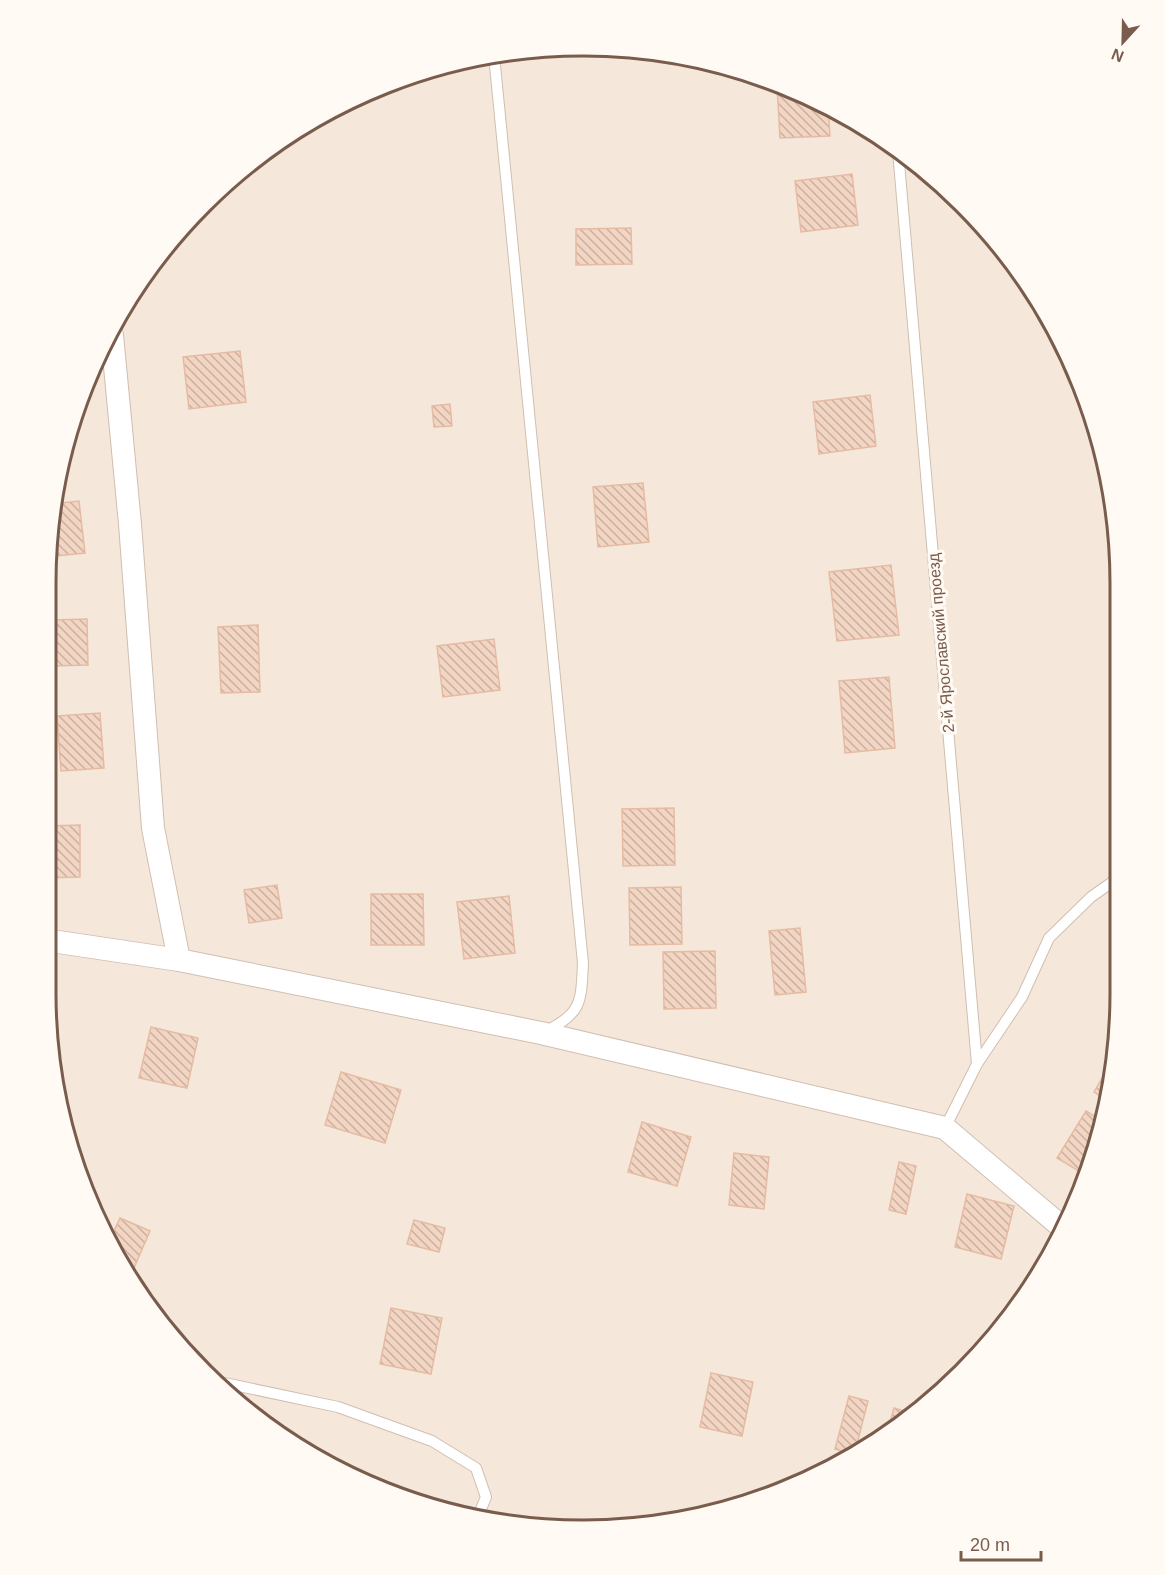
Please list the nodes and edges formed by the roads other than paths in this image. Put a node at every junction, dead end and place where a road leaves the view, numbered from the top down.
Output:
1 (495, 63) edge
2 (899, 161) edge
3 (113, 344) edge
4 (1110, 884) edge
5 (56, 942) edge
6 (179, 960) junction
7 (541, 1034) junction
8 (977, 1064) junction
9 (945, 1128) junction
10 (1057, 1223) edge
11 (230, 1384) edge
12 (481, 1509) edge

1 - 7 lane
2 - 8 lane, 2-й Ярославский проезд
3 - 6 street
4 - 8 lane
5 - 6 street
6 - 7 street
7 - 9 street
8 - 9 lane
9 - 10 street
11 - 12 lane

